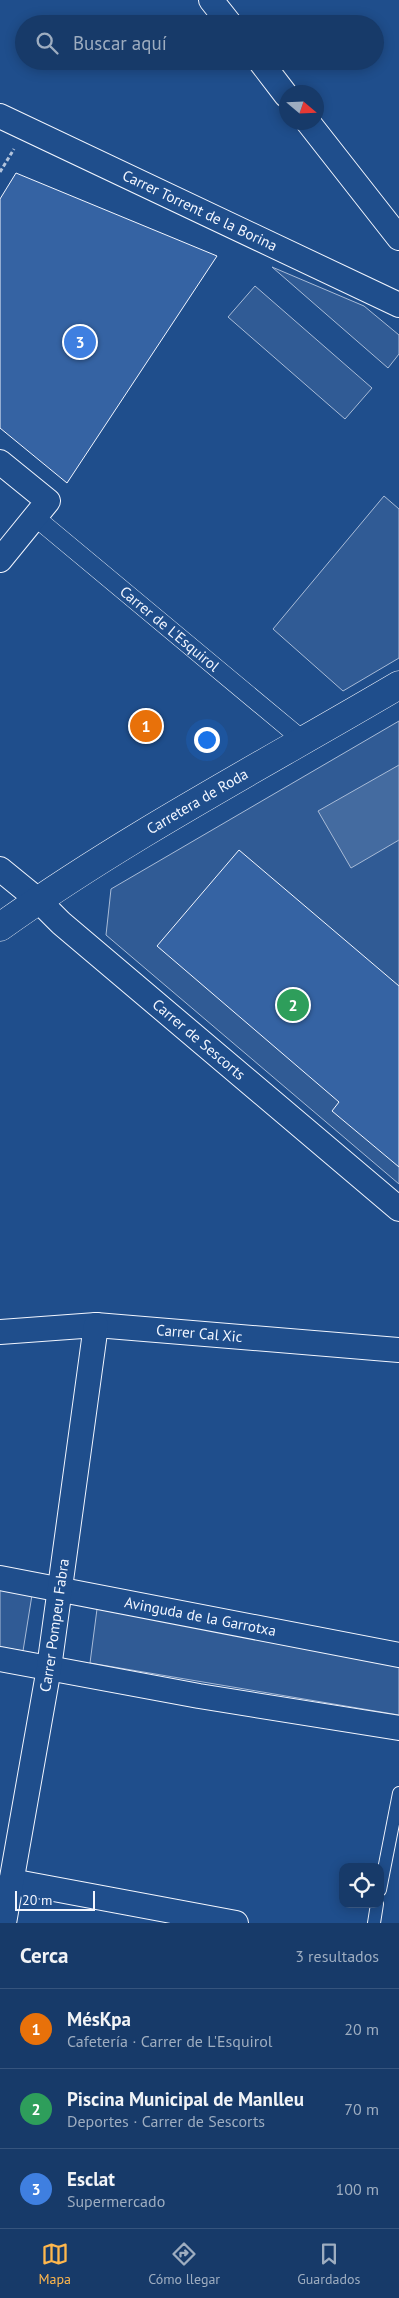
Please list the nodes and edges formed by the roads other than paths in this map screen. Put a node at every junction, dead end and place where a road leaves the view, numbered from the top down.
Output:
1 (211, 0) edge
2 (223, 15) edge
3 (267, 70) edge
4 (279, 86) edge
5 (0, 116) edge
6 (314, 130) edge
7 (399, 238) edge
8 (399, 305) edge
9 (0, 462) edge
10 (42, 509) junction
11 (0, 560) edge
12 (399, 685) edge
13 (304, 741) junction
14 (0, 869) edge
15 (38, 900) junction
16 (0, 927) edge
17 (399, 1209) edge
18 (96, 1325) junction
19 (0, 1332) edge
20 (399, 1350) edge
21 (0, 1578) edge
22 (59, 1589) junction
23 (399, 1655) edge
24 (0, 1659) edge
25 (48, 1668) junction
26 (399, 1728) edge
27 (399, 1793) edge
28 (384, 1870) edge
29 (11, 1881) junction
30 (376, 1908) edge
31 (4, 1923) edge
32 (236, 1923) edge
33 (374, 1923) edge

1 - 2 street
3 - 4 street
5 - 8 street, Carrer Torrent de la Borina
6 - 7 street
9 - 10 street
10 - 11 street
10 - 13 street, Carrer de L'Esquirol
12 - 13 street, Carretera de Roda
13 - 15 street, Carretera de Roda
14 - 15 street, Carrer de Sescorts
15 - 16 street, Carretera de Roda
15 - 17 street, Carrer de Sescorts
18 - 19 street, Carrer Cal Xic
18 - 20 street, Carrer Cal Xic
18 - 22 street, Carrer Pompeu Fabra
21 - 22 street, Avinguda de la Garrotxa
22 - 23 street, Avinguda de la Garrotxa
22 - 25 street, Carrer Pompeu Fabra
24 - 25 street
25 - 26 street
25 - 29 street, Carrer Pompeu Fabra
27 - 28 lane
29 - 31 street, Carrer Pompeu Fabra
29 - 32 street
30 - 33 lane

